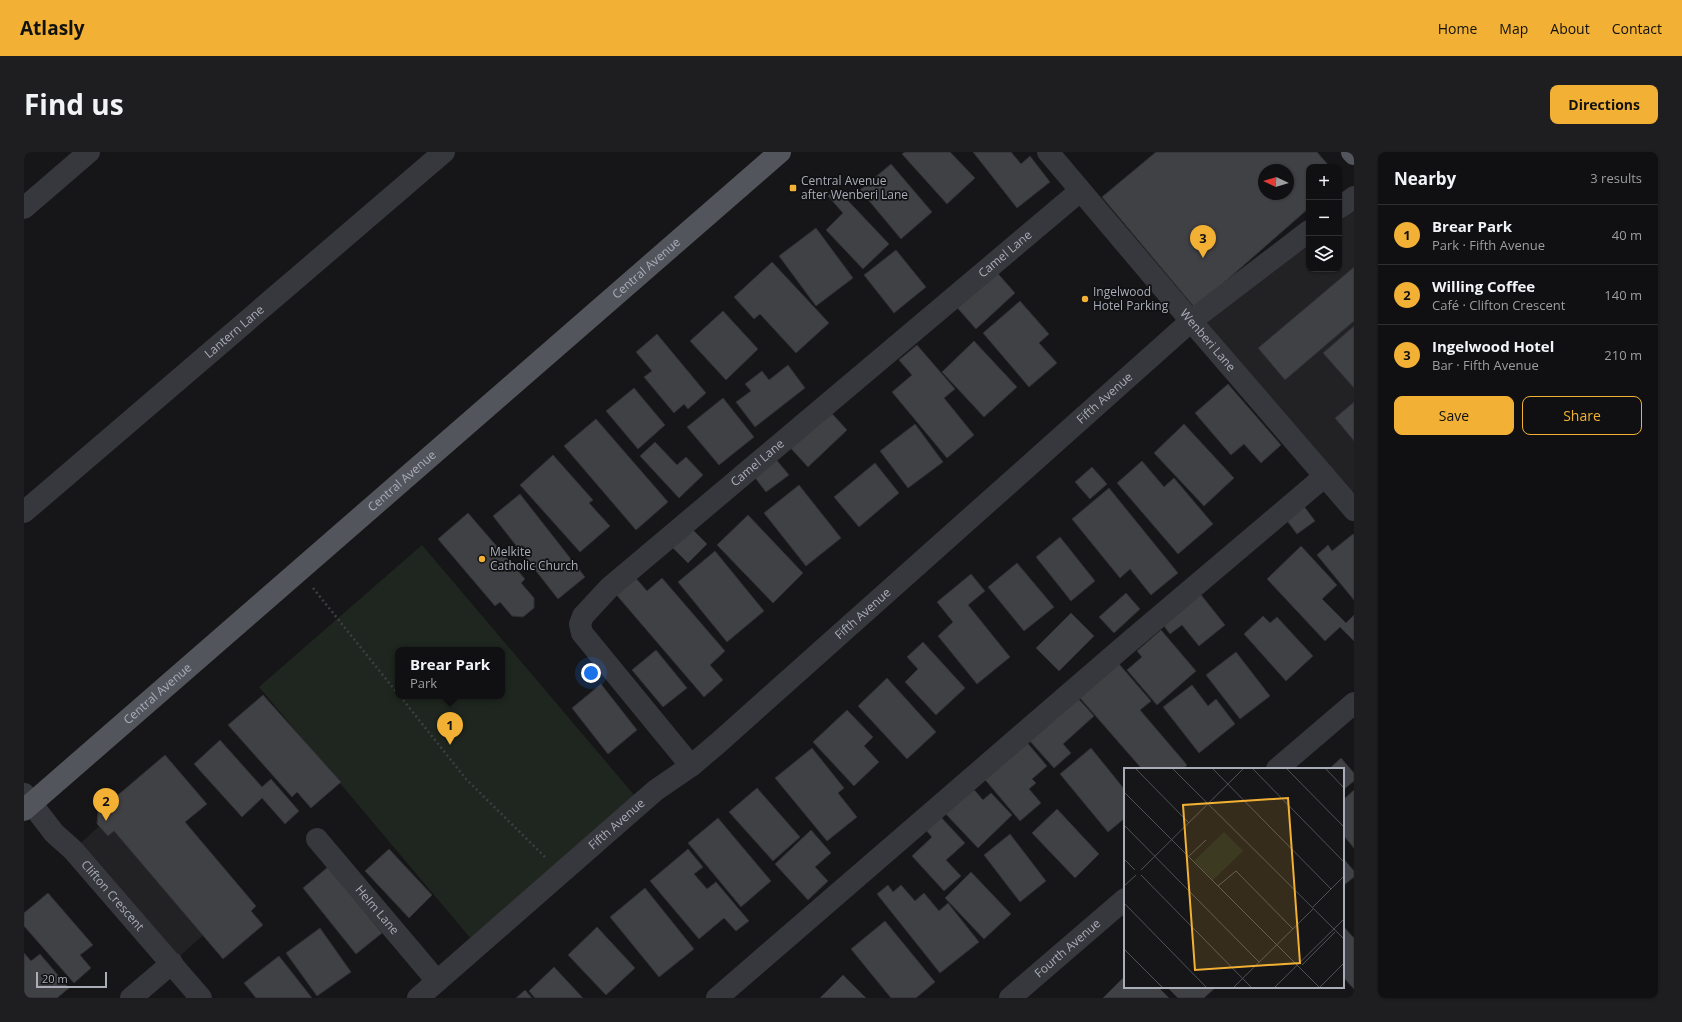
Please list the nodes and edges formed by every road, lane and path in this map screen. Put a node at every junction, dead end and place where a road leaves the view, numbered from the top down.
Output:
1 (89, 152) edge
2 (444, 152) edge
3 (780, 152) edge
4 (1048, 152) edge
5 (1080, 191) junction
6 (1354, 197) edge
7 (1342, 206) edge
8 (24, 208) edge
9 (1306, 233) edge
10 (1191, 321) junction
11 (1326, 476) junction
12 (1354, 510) edge
13 (24, 512) edge
14 (300, 570) junction
15 (395, 690) edge
16 (402, 699) edge
17 (1354, 702) edge
18 (691, 766) junction
19 (1278, 768) edge
20 (27, 802) edge
21 (317, 839) dead end
22 (561, 873) junction
23 (1124, 900) edge
24 (172, 963) junction
25 (437, 981) junction
26 (131, 998) edge
27 (201, 998) edge
28 (418, 998) edge
29 (717, 998) edge
30 (1010, 998) edge

1 - 8 street
2 - 13 street, Lantern Lane
3 - 14 main road, Central Avenue
4 - 5 street, Wenberi Lane
5 - 10 street, Wenberi Lane
5 - 18 street, Camel Lane
6 - 7 street
9 - 10 street, Fifth Avenue
10 - 11 street, Wenberi Lane
10 - 18 street, Fifth Avenue
11 - 12 street, Wenberi Lane
11 - 29 street
14 - 15 path
14 - 20 main road, Central Avenue
16 - 22 path
17 - 19 street
18 - 22 street, Fifth Avenue
20 - 24 street, Clifton Crescent
21 - 25 street, Helm Lane
22 - 25 street, Fifth Avenue
23 - 30 street, Fourth Avenue
24 - 26 street
24 - 27 street, Clifton Crescent
25 - 28 street, Fifth Avenue

